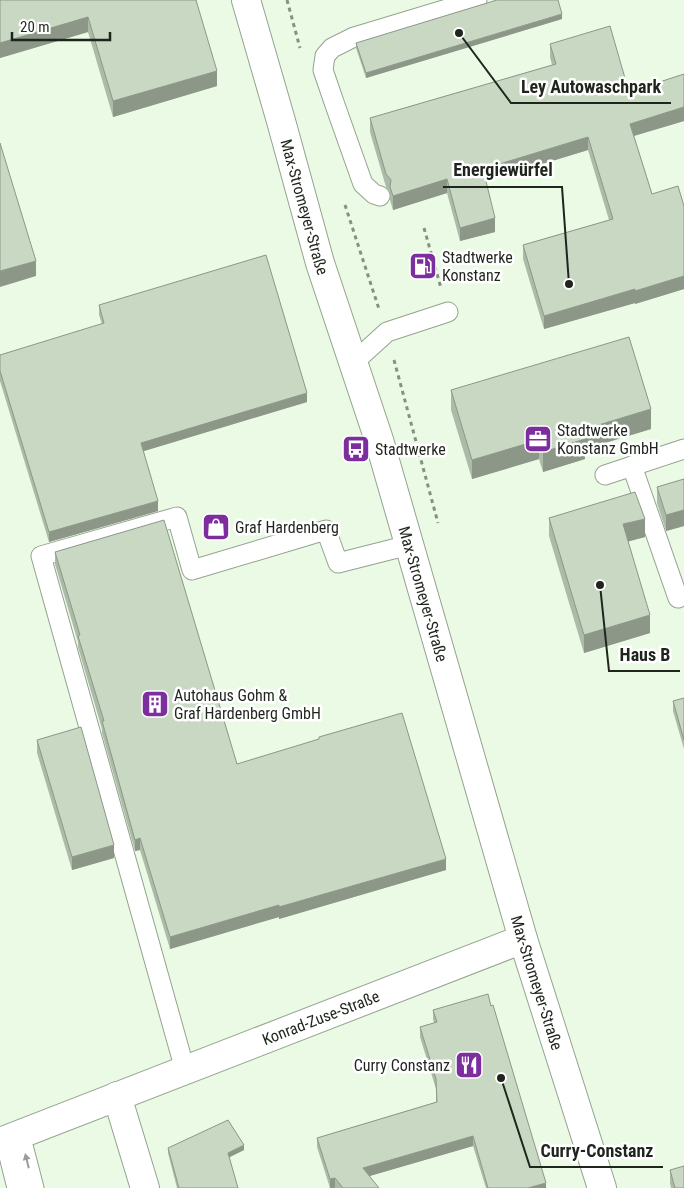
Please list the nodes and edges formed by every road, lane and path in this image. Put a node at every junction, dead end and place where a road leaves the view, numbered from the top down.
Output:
1 (246, 0) edge
2 (477, 0) edge
3 (380, 196) dead end
4 (424, 228) dead end
5 (448, 312) joint
6 (353, 362) junction
7 (684, 449) edge
8 (632, 466) junction
9 (605, 474) dead end
10 (409, 545) junction
11 (678, 598) dead end
12 (523, 939) junction
13 (185, 1070) junction
14 (117, 1096) junction
15 (8, 1139) edge
16 (17, 1188) edge
17 (34, 1188) edge
18 (145, 1188) edge
19 (602, 1188) edge

1 - 6 street, Max-Stromeyer-Straße
2 - 3 lane
4 - 5 path
5 - 6 lane
6 - 10 street, Max-Stromeyer-Straße
7 - 8 lane
8 - 9 lane
8 - 11 lane
10 - 12 street, Max-Stromeyer-Straße
10 - 13 lane
12 - 13 street, Konrad-Zuse-Straße
12 - 19 street, Max-Stromeyer-Straße
13 - 14 street, Konrad-Zuse-Straße
14 - 15 street, Konrad-Zuse-Straße
14 - 18 street
15 - 16 lane
17 -> 15 lane

